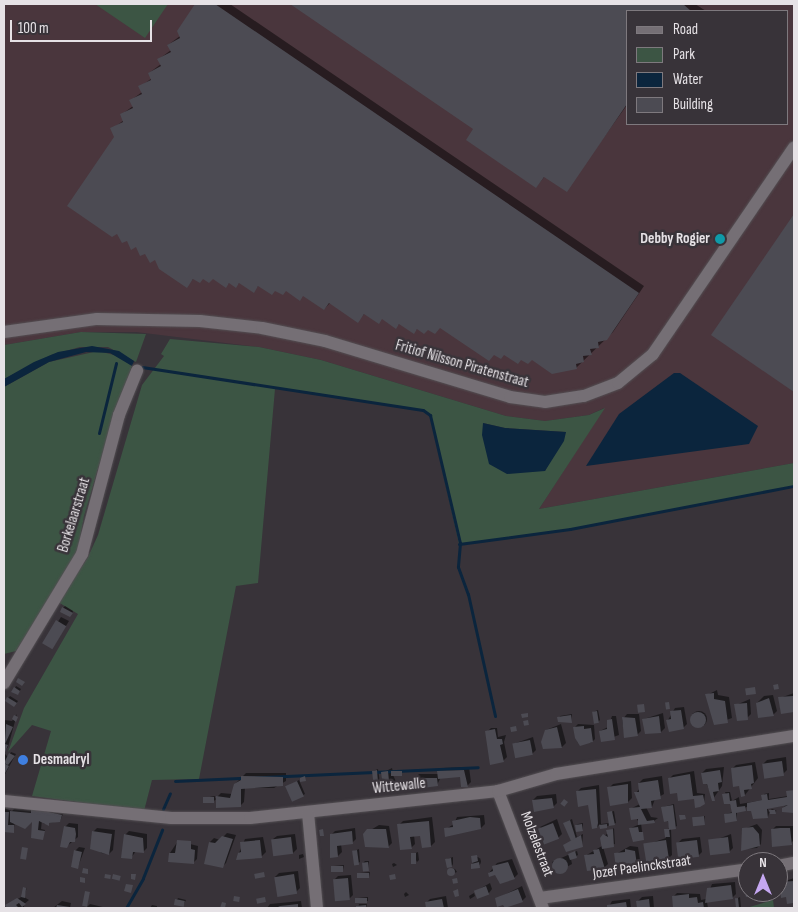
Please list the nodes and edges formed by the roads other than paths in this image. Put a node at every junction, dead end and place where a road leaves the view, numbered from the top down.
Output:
1 (794, 147) edge
2 (4, 332) edge
3 (137, 371) dead end
4 (4, 683) edge
5 (794, 736) edge
6 (498, 791) junction
7 (4, 801) edge
8 (308, 813) junction
9 (738, 871) edge
10 (542, 903) edge
11 (317, 908) edge

1 - 2 street, Fritiof Nilsson Piratenstraat
3 - 4 street, Borkelaarstraat
5 - 6 street, Wittewalle
6 - 8 street, Wittewalle
6 - 10 street, Molzelestraat
7 - 8 street, Wittewalle
8 - 11 street
9 - 10 street, Jozef Paelinckstraat

